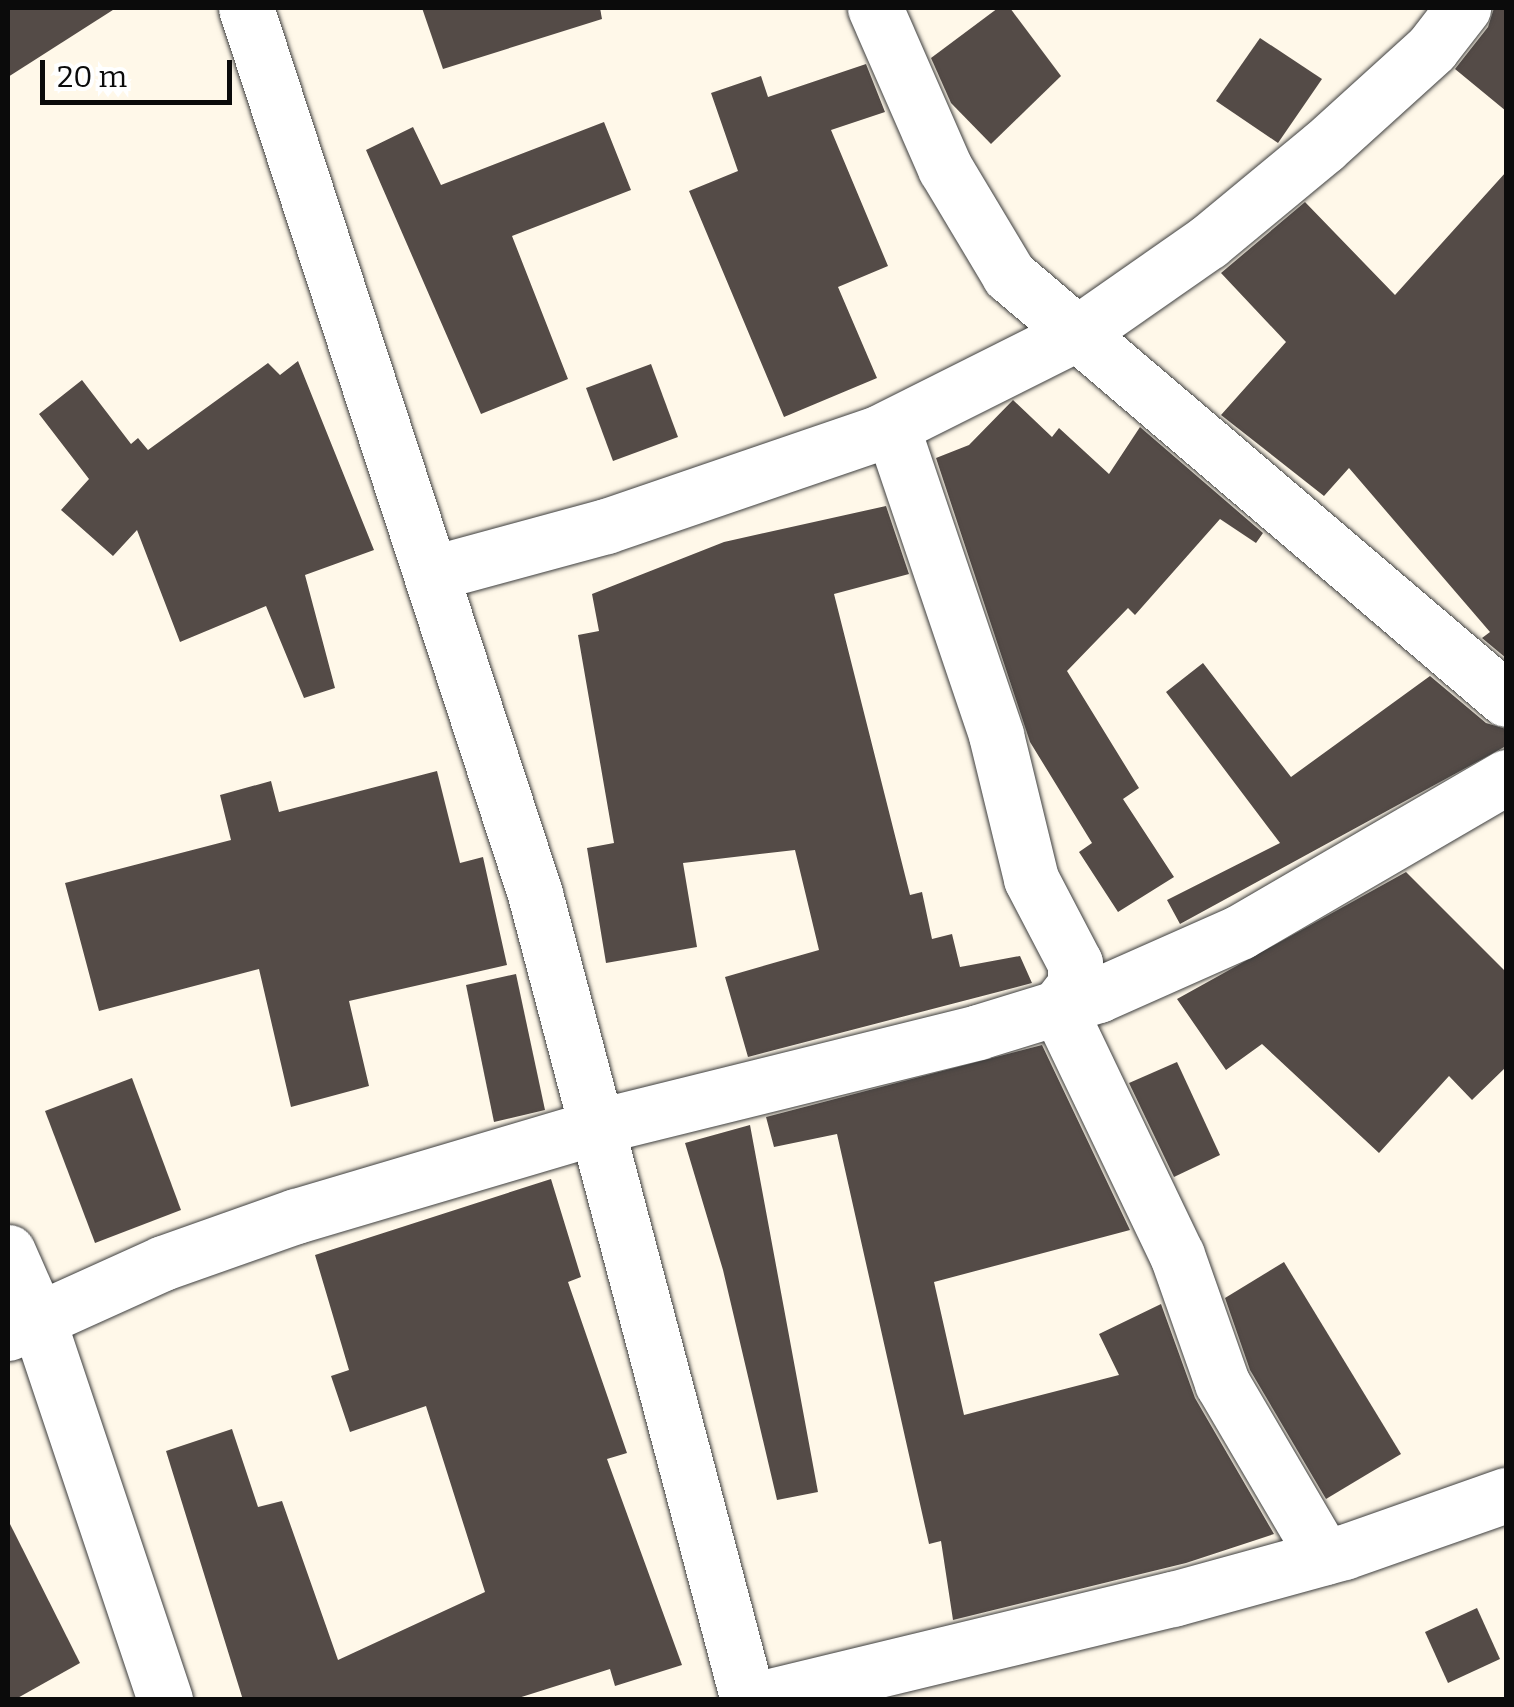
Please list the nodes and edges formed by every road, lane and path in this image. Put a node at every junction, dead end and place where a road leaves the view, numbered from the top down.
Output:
1 (246, 8) edge
2 (875, 8) edge
3 (1463, 8) edge
4 (1076, 334) junction
5 (892, 427) junction
6 (433, 573) junction
7 (1506, 699) edge
8 (1506, 776) edge
9 (1058, 1007) junction
10 (599, 1126) junction
11 (8, 1252) edge
12 (23, 1327) edge
13 (1506, 1495) edge
14 (1324, 1557) junction
15 (166, 1700) edge
16 (751, 1700) edge

1 - 6 street
2 - 4 street
3 - 4 street
4 - 5 street
4 - 7 street
5 - 6 street
5 - 9 street
6 - 10 street
8 - 9 street
9 - 10 street
9 - 14 street
10 - 12 street
10 - 16 street
11 - 12 street
12 - 15 street
13 - 14 street
14 - 16 street

